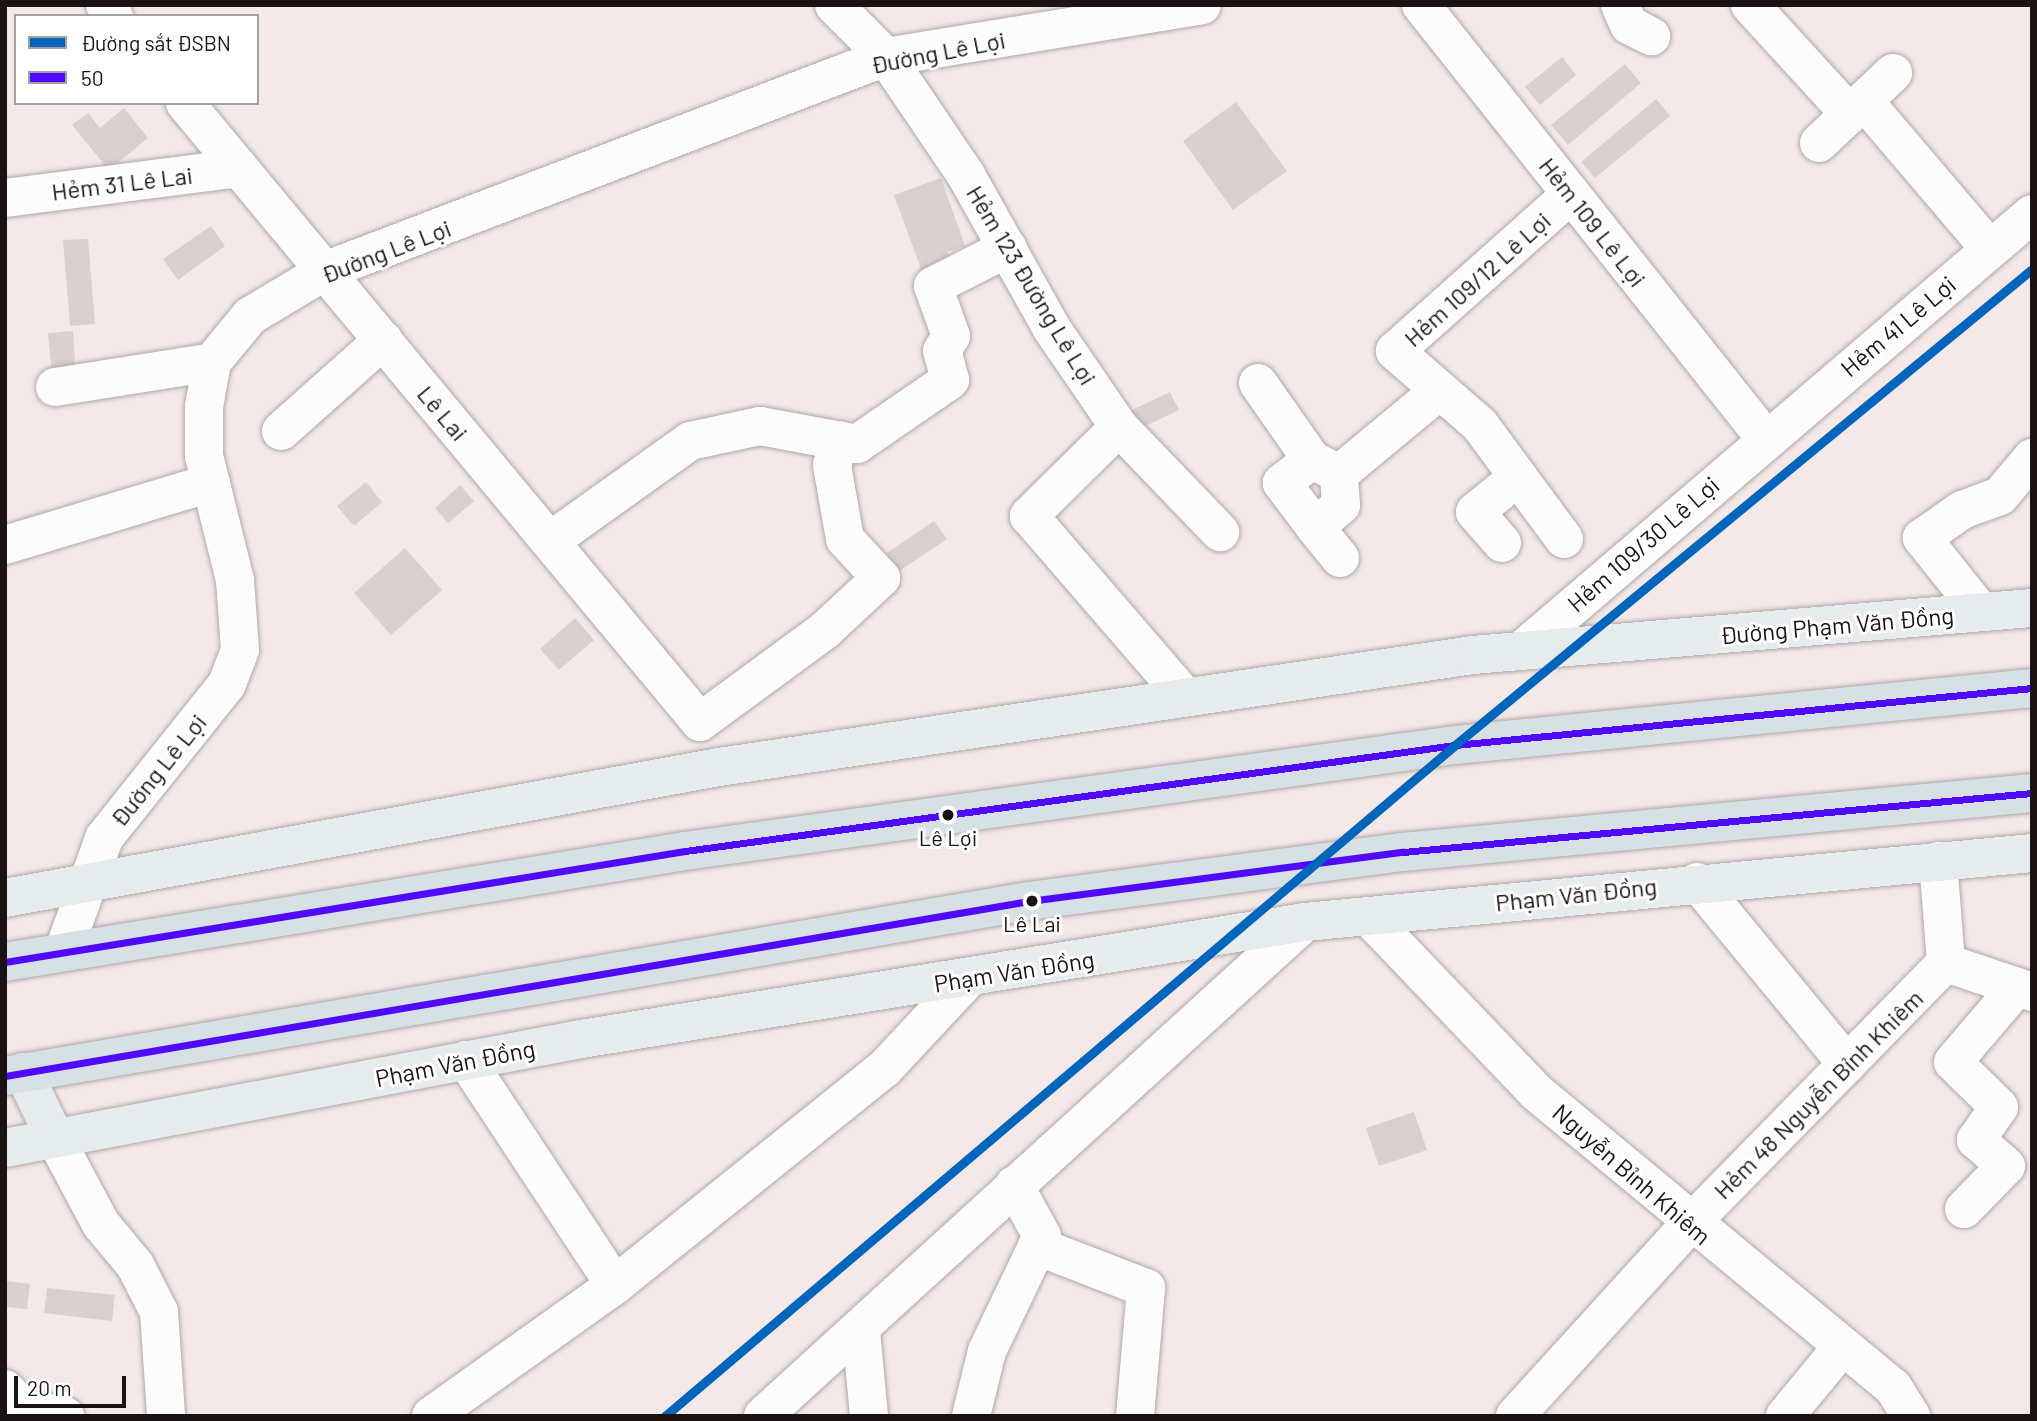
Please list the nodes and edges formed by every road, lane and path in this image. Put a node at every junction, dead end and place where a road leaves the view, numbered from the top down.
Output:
1 (834, 5) edge
2 (1202, 5) edge
3 (1421, 5) edge
4 (1620, 5) edge
5 (1750, 5) edge
6 (1651, 36) dead end
7 (886, 57) junction
8 (1893, 73) dead end
9 (188, 105) edge
10 (1857, 107) junction
11 (1819, 143) dead end
12 (239, 168) junction
13 (1571, 194) junction
14 (5, 198) edge
15 (2032, 214) edge
16 (1007, 248) junction
17 (1990, 249) junction
18 (327, 270) junction
19 (383, 340) junction
20 (212, 362) junction
21 (1258, 383) dead end
22 (55, 387) dead end
23 (1440, 390) junction
24 (1119, 427) junction
25 (281, 431) dead end
26 (1765, 438) junction
27 (840, 440) junction
28 (2032, 458) edge
29 (1326, 467) junction
30 (1518, 477) junction
31 (211, 483) junction
32 (1315, 527) junction
33 (1220, 532) dead end
34 (1564, 539) dead end
35 (550, 541) junction
36 (1502, 543) dead end
37 (5, 545) edge
38 (1340, 558) dead end
39 (2032, 608) edge
40 (1981, 612) junction
41 (1522, 650) junction
42 (2032, 688) edge
43 (1185, 697) junction
44 (2032, 793) edge
45 (2032, 853) edge
46 (1938, 862) junction
47 (88, 881) junction
48 (1697, 882) junction
49 (5, 898) edge
50 (1368, 916) junction
51 (1305, 922) junction
52 (64, 950) junction
53 (5, 962) edge
54 (1946, 962) junction
55 (968, 979) junction
56 (2024, 990) edge
57 (466, 1060) junction
58 (1847, 1064) junction
59 (14, 1074) edge
60 (55, 1138) junction
61 (5, 1148) edge
62 (1014, 1185) junction
63 (1964, 1209) dead end
64 (1689, 1224) junction
65 (1037, 1246) junction
66 (615, 1285) junction
67 (861, 1331) junction
68 (1842, 1347) junction
69 (5, 1389) edge
70 (767, 1414) edge
71 (65, 1416) edge
72 (166, 1416) edge
73 (431, 1416) edge
74 (869, 1416) edge
75 (971, 1416) edge
76 (1135, 1416) edge
77 (1515, 1416) edge
78 (1785, 1416) edge
79 (1911, 1416) edge

1 - 7 street, Hẻm 123 Đường Lê Lợi
2 - 7 street, Đường Lê Lợi
3 - 13 street, Hẻm 109 Lê Lợi
4 - 6 street
5 - 10 street
7 - 16 street, Hẻm 123 Đường Lê Lợi
7 - 18 street, Đường Lê Lợi
8 - 10 street
9 - 12 street, Lê Lai
10 - 11 street
10 - 17 street
12 - 14 street, Hẻm 31 Lê Lai
12 - 18 street, Lê Lai
13 - 23 street, Hẻm 109/12 Lê Lợi
13 - 26 street, Hẻm 109 Lê Lợi
15 - 17 street, Hẻm 41 Lê Lợi
16 - 24 street, Hẻm 123 Đường Lê Lợi
16 - 27 street
17 - 26 street, Hẻm 41 Lê Lợi
18 - 19 street, Lê Lai
18 - 20 street, Đường Lê Lợi
19 - 25 street
19 - 35 street, Lê Lai
20 - 22 street
20 - 31 street, Đường Lê Lợi
21 - 29 street
23 - 29 street
23 - 30 street, Hẻm 109/12 Lê Lợi
24 - 33 street, Hẻm 123 Đường Lê Lợi
24 - 43 street
26 - 41 street, Hẻm 109/30 Lê Lợi
27 - 35 street
27 - 35 street, Lê Lai
28 - 40 street
29 - 32 street
29 - 32 street
30 - 34 street, Hẻm 109/12 Lê Lợi
30 - 36 street
31 - 37 street
31 - 47 street, Đường Lê Lợi
32 - 38 street
39 - 40 main road, Đường Phạm Văn Đồng
40 - 41 main road, Đường Phạm Văn Đồng
41 - 43 main road
42 - 52 highway
43 - 47 main road
44 - 59 highway
45 - 46 main road, Phạm Văn Đồng
46 - 48 main road, Phạm Văn Đồng
46 - 54 street
47 - 49 main road
47 - 52 street, Đường Lê Lợi
48 - 50 main road, Phạm Văn Đồng
48 - 58 street
50 - 51 main road, Phạm Văn Đồng
50 - 64 street, Nguyễn Bỉnh Khiêm
51 - 55 main road, Phạm Văn Đồng
51 - 62 street
52 - 53 highway
54 - 56 street
54 - 58 street, Hẻm 48 Nguyễn Bỉnh Khiêm
55 - 57 main road, Phạm Văn Đồng
55 - 66 street
56 - 63 street
57 - 60 main road, Phạm Văn Đồng
57 - 66 street
58 - 64 street, Hẻm 48 Nguyễn Bỉnh Khiêm
59 - 60 main road
60 - 61 main road, Phạm Văn Đồng
60 - 72 street
62 - 65 street
62 - 67 street
64 - 68 street, Nguyễn Bỉnh Khiêm
64 - 77 street, Hẻm 48 Nguyễn Bỉnh Khiêm
65 - 75 street
65 - 76 street
66 - 73 street
67 - 70 street
67 - 74 street
68 - 78 street
68 - 79 street, Nguyễn Bỉnh Khiêm
69 - 71 street

